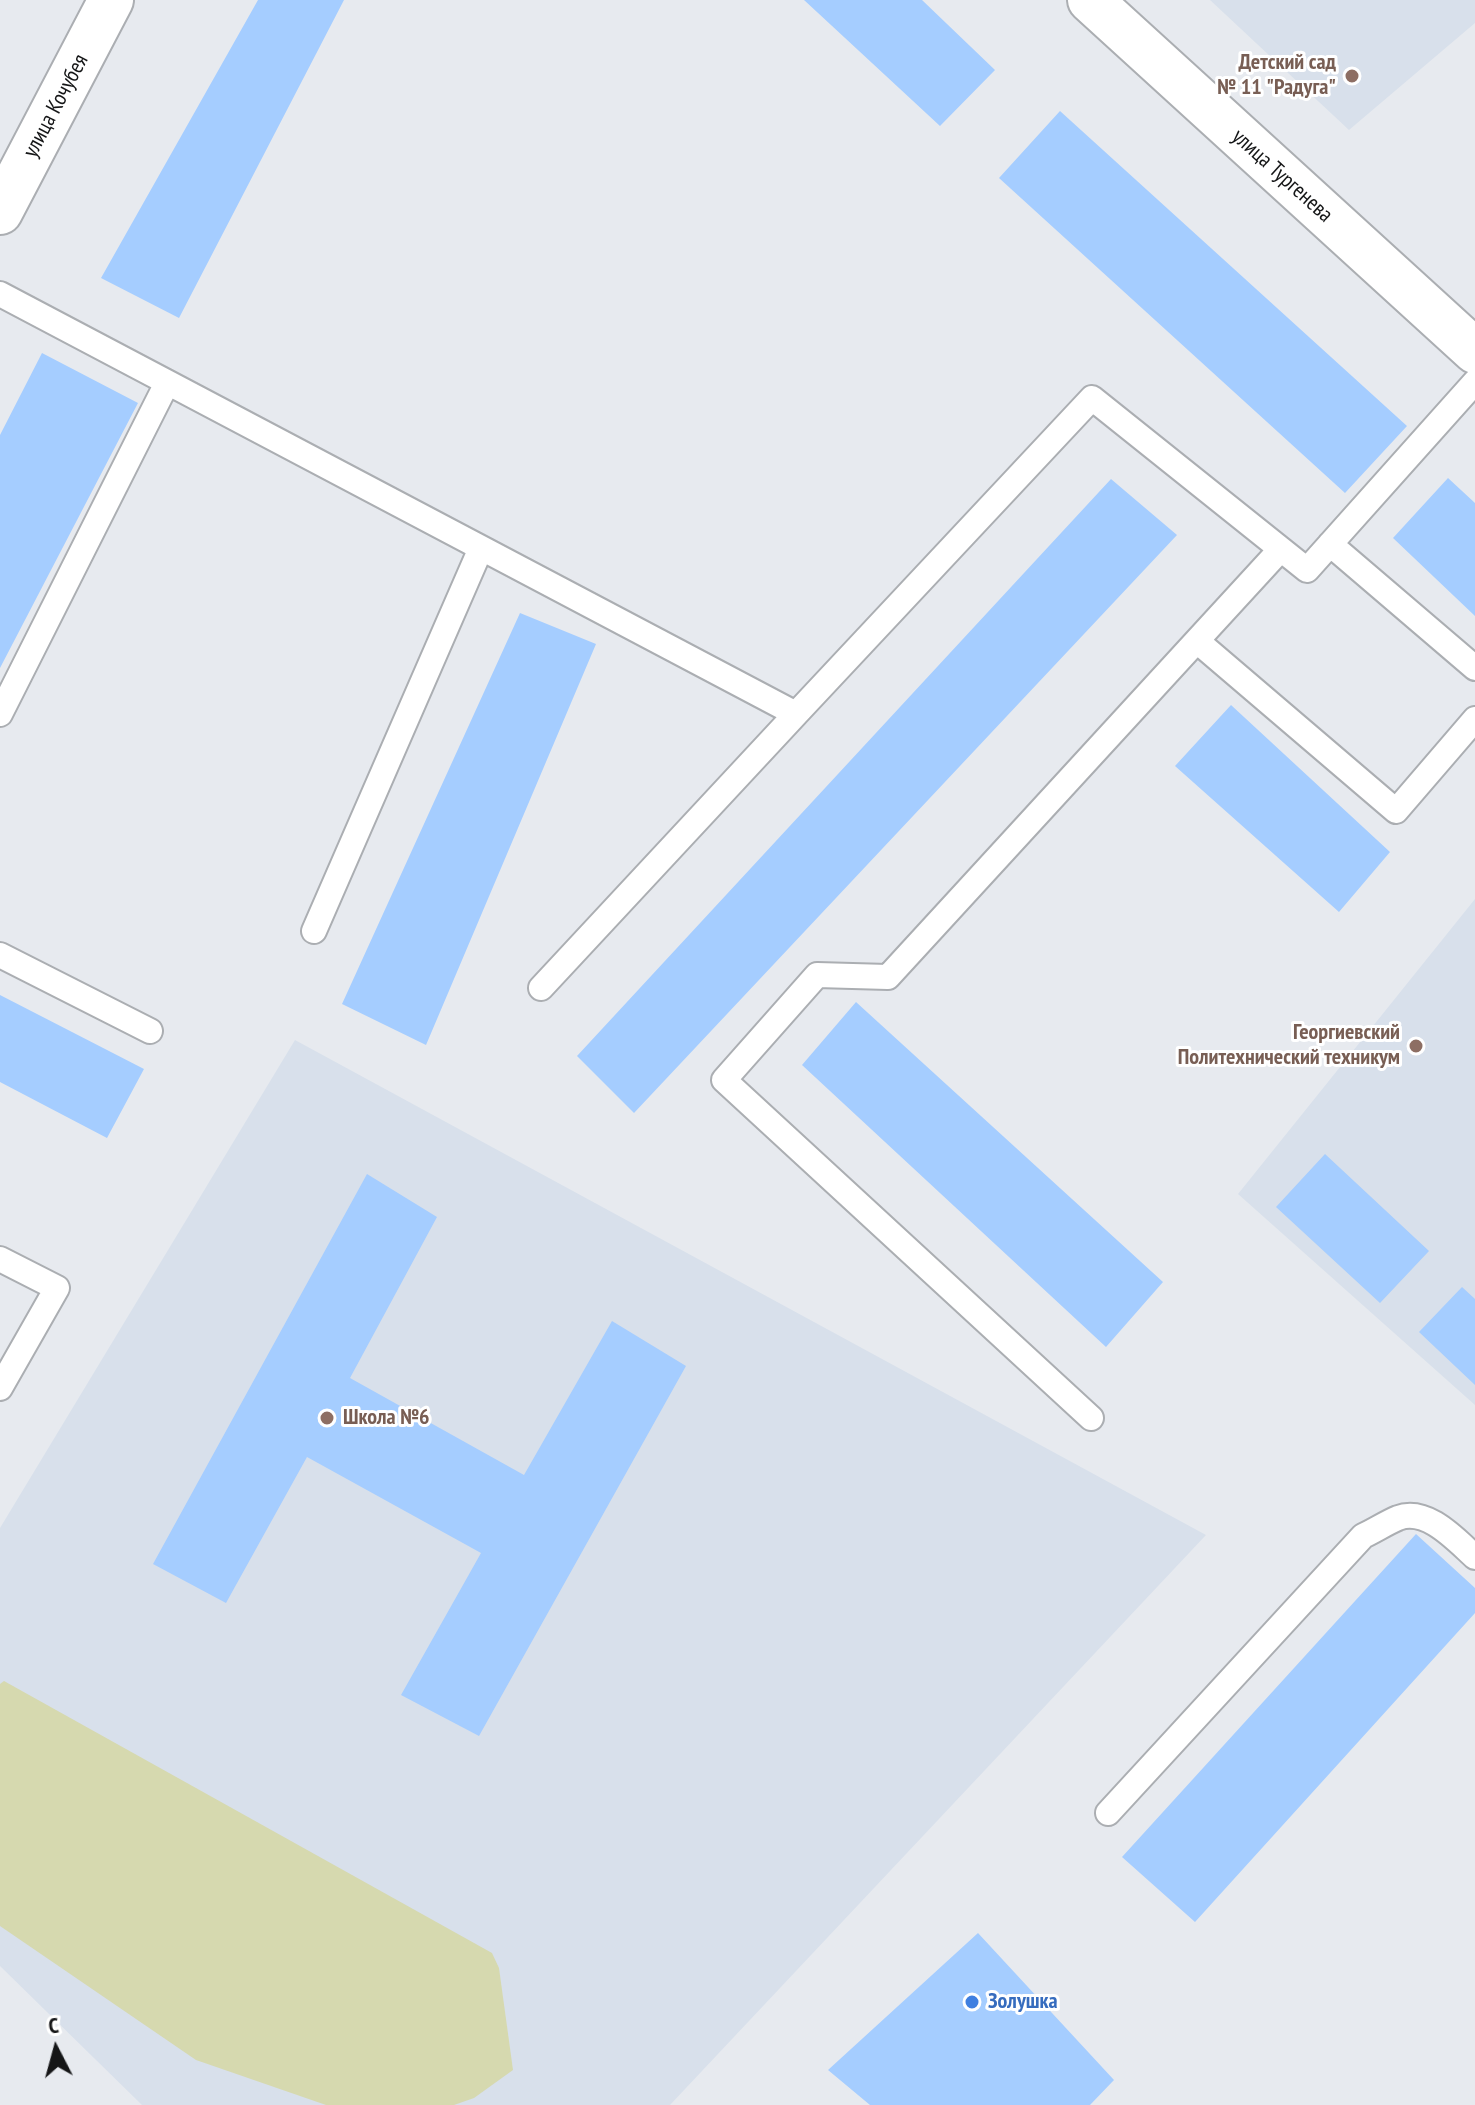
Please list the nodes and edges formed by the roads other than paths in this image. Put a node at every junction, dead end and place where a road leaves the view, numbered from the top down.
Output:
1 (111, 0) edge
2 (1090, 0) edge
3 (0, 212) edge
4 (0, 294) edge
5 (1475, 351) edge
6 (1475, 382) edge
7 (167, 383) junction
8 (1330, 544) junction
9 (481, 548) junction
10 (1280, 550) junction
11 (1197, 641) junction
12 (1475, 668) edge
13 (0, 714) edge
14 (796, 714) junction
15 (1475, 719) edge
16 (314, 931) dead end
17 (0, 955) edge
18 (541, 988) dead end
19 (150, 1031) dead end
20 (0, 1259) edge
21 (0, 1388) edge
22 (1091, 1418) dead end
23 (1475, 1557) edge
24 (1108, 1813) dead end

1 - 3 street, улица Кочубея
2 - 5 street, улица Тургенева
4 - 7 lane
6 - 8 lane
7 - 9 lane
7 - 13 lane
8 - 10 lane
8 - 12 lane
9 - 14 lane
9 - 16 lane
10 - 11 lane
10 - 14 lane
11 - 15 lane
11 - 22 lane
14 - 18 lane
17 - 19 lane
20 - 21 lane
23 - 24 lane

